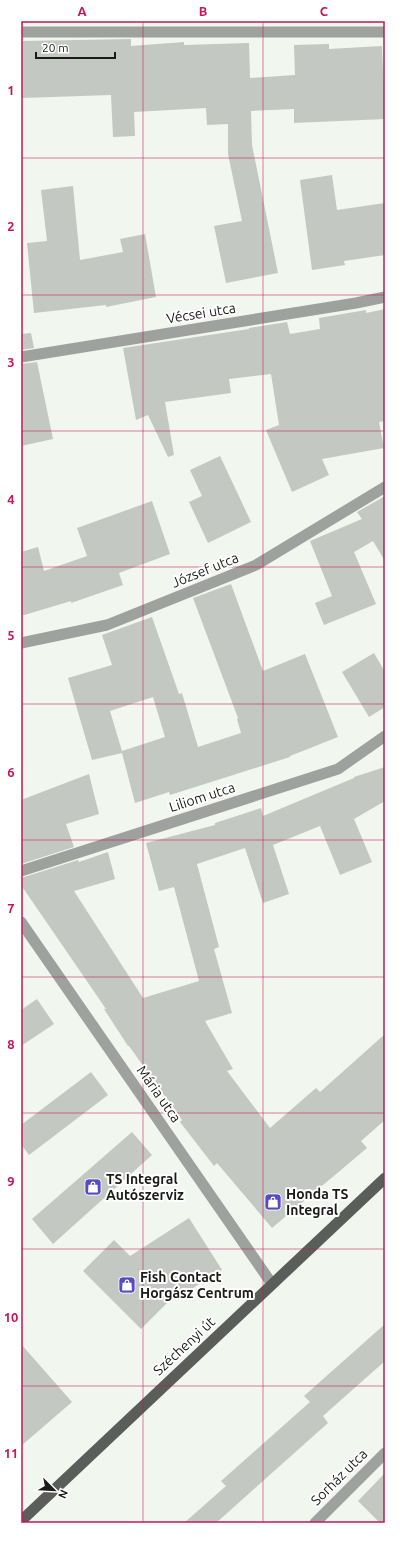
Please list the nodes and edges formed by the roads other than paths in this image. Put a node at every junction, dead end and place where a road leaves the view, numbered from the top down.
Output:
1 (21, 32) edge
2 (385, 32) edge
3 (385, 297) edge
4 (21, 357) edge
5 (385, 488) edge
6 (21, 643) edge
7 (385, 736) edge
8 (21, 871) edge
9 (21, 922) edge
10 (385, 1178) edge
11 (272, 1284) junction
12 (385, 1453) edge
13 (22, 1518) edge
14 (315, 1523) edge

1 - 2 street
3 - 4 street, Vécsei utca
5 - 6 street, József utca
7 - 8 street, Liliom utca
9 - 11 street, Mária utca
10 - 11 main road, Széchenyi út
11 - 13 main road, Széchenyi út
12 - 14 street, Sorház utca

